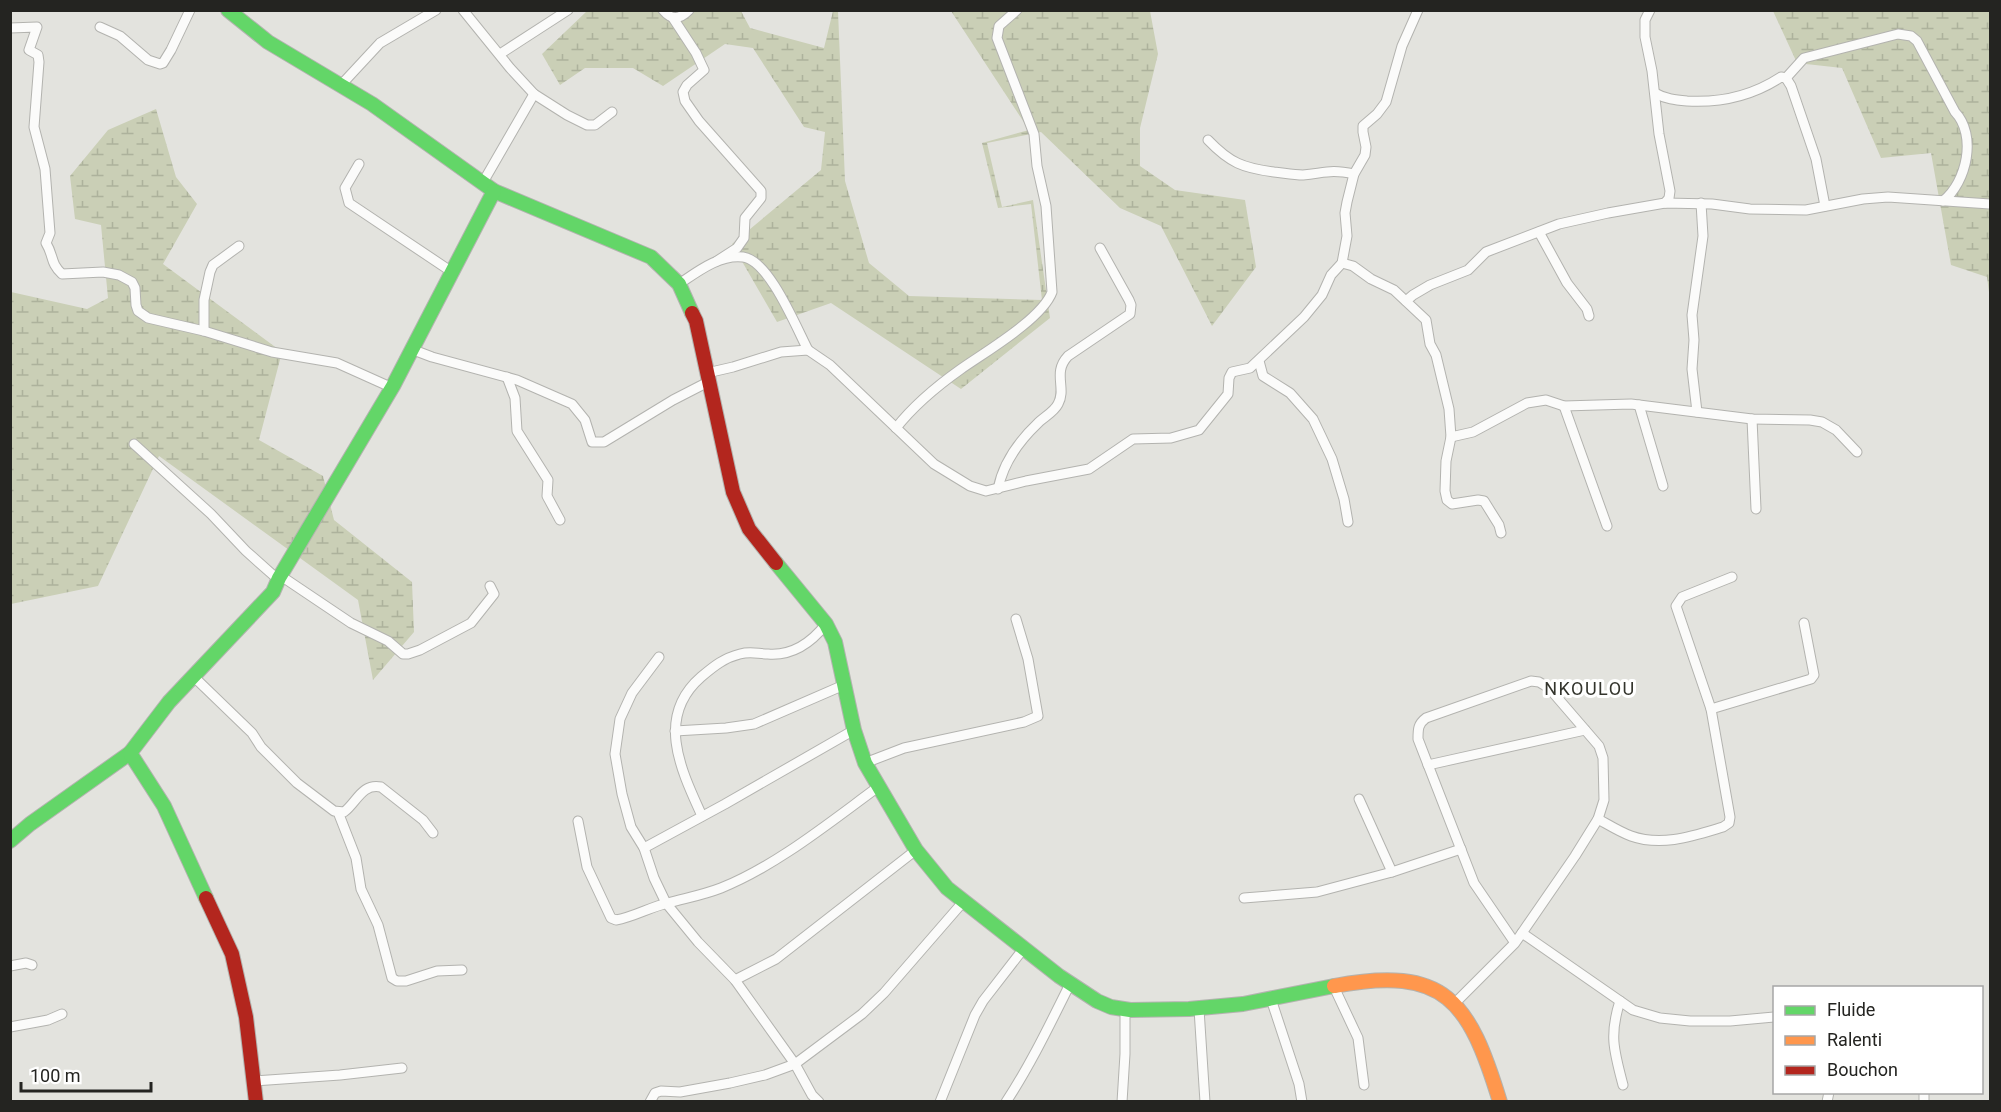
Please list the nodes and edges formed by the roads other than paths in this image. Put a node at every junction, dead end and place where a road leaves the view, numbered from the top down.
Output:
1 (190, 10) edge
2 (228, 10) edge
3 (436, 10) edge
4 (463, 10) edge
5 (568, 10) edge
6 (663, 10) edge
7 (689, 10) edge
8 (1017, 10) edge
9 (1418, 10) edge
10 (1650, 10) edge
11 (673, 18) junction
12 (100, 27) dead end
13 (10, 28) edge
14 (500, 54) junction
15 (1786, 78) junction
16 (341, 85) junction
17 (1655, 93) junction
18 (534, 94) junction
19 (612, 111) dead end
20 (1208, 140) dead end
21 (359, 164) dead end
22 (1354, 174) junction
23 (488, 188) junction
24 (1943, 201) junction
25 (1665, 203) junction
26 (1701, 203) junction
27 (1990, 204) edge
28 (1824, 206) junction
29 (1539, 232) junction
30 (239, 246) dead end
31 (1100, 248) dead end
32 (717, 261) junction
33 (1342, 263) junction
34 (452, 272) junction
35 (679, 284) junction
36 (1406, 301) junction
37 (1589, 316) dead end
38 (204, 331) junction
39 (411, 349) junction
40 (808, 350) junction
41 (1259, 361) junction
42 (507, 377) junction
43 (707, 377) junction
44 (393, 386) junction
45 (1639, 405) junction
46 (1564, 406) junction
47 (1697, 412) junction
48 (1752, 419) junction
49 (896, 428) junction
50 (1451, 437) junction
51 (134, 444) dead end
52 (1857, 452) dead end
53 (1663, 486) dead end
54 (998, 489) junction
55 (1756, 509) dead end
56 (560, 520) dead end
57 (1348, 522) dead end
58 (1607, 526) dead end
59 (1501, 533) dead end
60 (1732, 577) dead end
61 (279, 578) junction
62 (490, 586) dead end
63 (1016, 619) dead end
64 (1804, 623) dead end
65 (826, 624) junction
66 (659, 657) dead end
67 (193, 676) junction
68 (844, 685) junction
69 (1711, 709) junction
70 (854, 730) junction
71 (1586, 730) junction
72 (675, 731) junction
73 (130, 753) junction
74 (865, 763) junction
75 (1428, 765) junction
76 (878, 787) junction
77 (1359, 799) dead end
78 (338, 812) junction
79 (702, 816) junction
80 (1598, 819) junction
81 (578, 821) dead end
82 (433, 833) dead end
83 (10, 841) edge
84 (644, 848) junction
85 (1461, 849) junction
86 (916, 850) junction
87 (1392, 873) junction
88 (1244, 898) dead end
89 (963, 902) junction
90 (666, 903) junction
91 (1522, 933) junction
92 (1515, 943) junction
93 (1024, 948) junction
94 (32, 965) dead end
95 (10, 966) edge
96 (462, 970) dead end
97 (735, 980) junction
98 (1070, 984) junction
99 (1334, 987) junction
100 (1271, 999) junction
101 (1620, 1001) junction
102 (1454, 1004) junction
103 (1199, 1009) junction
104 (1125, 1010) junction
105 (62, 1014) dead end
106 (1773, 1017) edge
107 (10, 1027) edge
108 (795, 1064) junction
109 (402, 1068) dead end
110 (254, 1081) junction
111 (1623, 1084) dead end
112 (1364, 1085) dead end
113 (256, 1101) edge
114 (650, 1101) edge
115 (819, 1101) edge
116 (940, 1101) edge
117 (1006, 1101) edge
118 (1122, 1101) edge
119 (1205, 1101) edge
120 (1302, 1101) edge
121 (1500, 1101) edge

1 - 12 street
2 - 16 street
3 - 16 street
4 - 14 street
5 - 14 street
6 - 11 street
7 - 11 street
8 - 49 street
9 - 22 street
10 - 17 street
11 - 32 street
13 - 38 street
14 - 18 street
15 - 17 street
15 - 24 street
15 - 28 street
16 - 23 street
17 - 25 street
18 - 19 street
18 - 23 street
20 - 22 street
21 - 34 street
22 - 33 street
23 - 34 street
23 - 35 street
24 - 27 street
24 - 28 street
25 - 26 street
25 - 29 street
26 - 28 street
26 - 47 street
29 - 36 street
29 - 37 street
30 - 38 street
31 - 54 street
32 - 35 street
32 - 40 street
33 - 36 street
33 - 41 street
34 - 39 street
35 - 43 street
36 - 50 street
38 - 44 street
39 - 42 street
39 - 44 street
40 - 43 street
40 - 49 street
41 - 54 street
41 - 57 street
42 - 43 street
42 - 56 street
43 - 65 street
44 - 61 street
45 - 46 street
45 - 47 street
45 - 53 street
46 - 50 street
46 - 58 street
47 - 48 street
48 - 52 street
48 - 55 street
49 - 54 street
50 - 59 street
51 - 61 street
60 - 69 street
61 - 62 street
61 - 67 street
63 - 74 street
64 - 69 street
65 - 68 street
65 - 72 street
66 - 84 street
67 - 73 street
67 - 78 street
68 - 70 street
68 - 72 street
69 - 80 street
70 - 74 street
70 - 79 street
71 - 75 street
71 - 75 street
71 - 80 street
72 - 79 street
73 - 83 street
73 - 110 street
74 - 76 street
75 - 85 street
76 - 86 street
76 - 90 street
77 - 87 street
78 - 82 street
78 - 96 street
79 - 84 street
80 - 91 street
81 - 90 street
84 - 90 street
85 - 87 street
85 - 92 street
86 - 89 street
86 - 97 street
87 - 88 street
89 - 93 street
89 - 108 street
90 - 97 street
91 - 92 street
91 - 101 street
92 - 102 street
93 - 98 street
93 - 116 street
94 - 95 street
97 - 108 street
98 - 104 street
98 - 117 street
99 - 100 street
99 - 102 street
99 - 112 street
100 - 103 street
100 - 120 street
101 - 106 street
101 - 111 street
102 - 121 street
103 - 104 street
103 - 119 street
104 - 118 street
105 - 107 street
108 - 114 street
108 - 115 street
109 - 110 street
110 - 113 street

